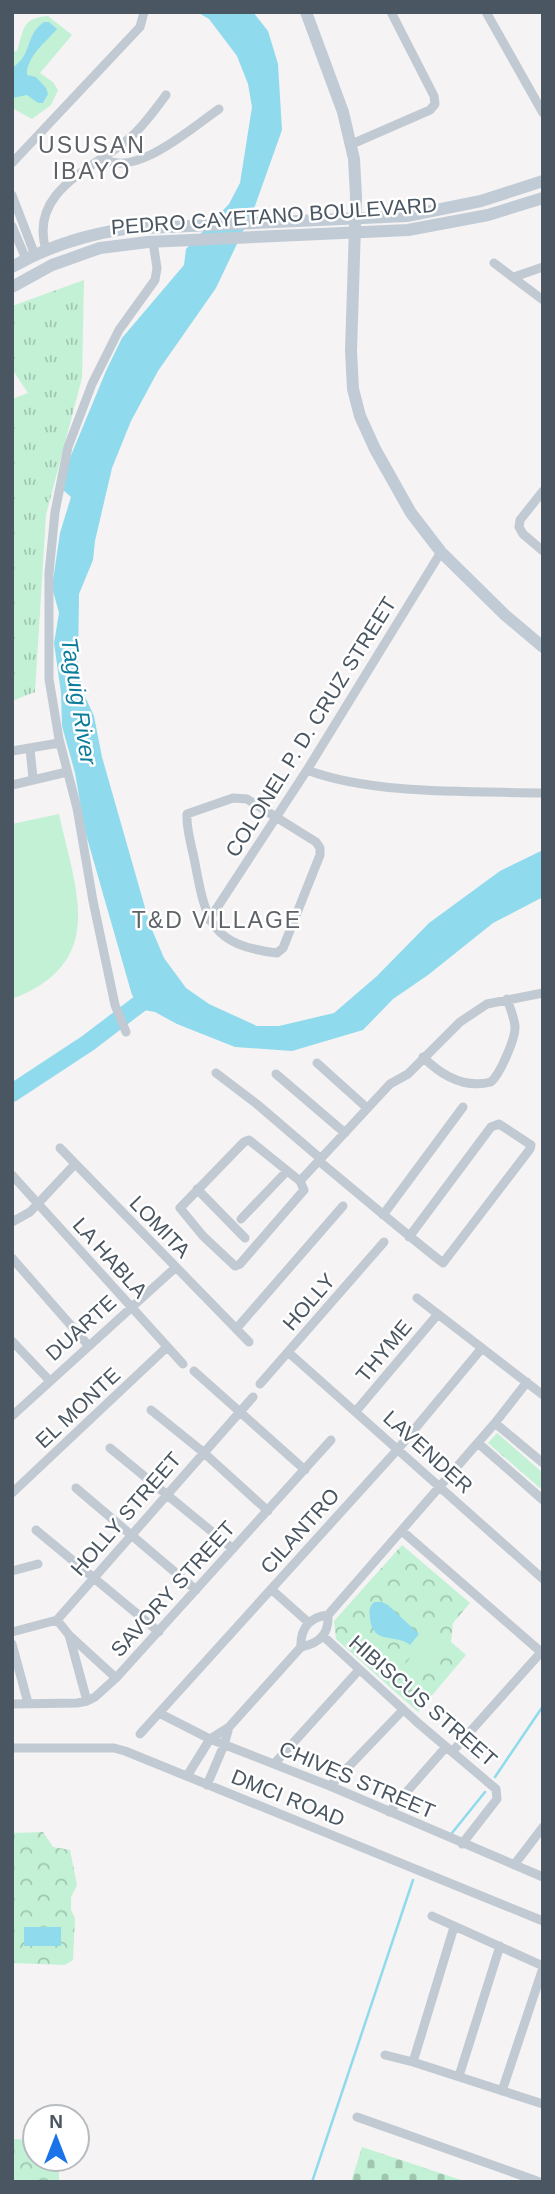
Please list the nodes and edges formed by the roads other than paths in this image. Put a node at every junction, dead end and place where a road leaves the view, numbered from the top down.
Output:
1 (144, 12) edge
2 (306, 12) edge
3 (391, 12) edge
4 (486, 12) edge
5 (166, 95) dead end
6 (219, 109) dead end
7 (543, 113) edge
8 (352, 144) junction
9 (103, 158) junction
10 (13, 163) edge
11 (543, 181) edge
12 (12, 195) edge
13 (543, 198) edge
14 (23, 222) junction
15 (355, 225) junction
16 (12, 226) edge
17 (263, 231) junction
18 (153, 242) junction
19 (36, 255) junction
20 (494, 263) dead end
21 (12, 267) edge
22 (543, 267) edge
23 (514, 277) junction
24 (12, 286) edge
25 (543, 300) edge
26 (543, 491) edge
27 (543, 551) edge
28 (441, 552) junction
29 (543, 647) edge
30 (60, 743) junction
31 (30, 749) junction
32 (12, 751) edge
33 (307, 770) junction
34 (67, 772) junction
35 (33, 778) junction
36 (12, 785) edge
37 (543, 793) edge
38 (276, 817) junction
39 (209, 920) junction
40 (543, 993) edge
41 (507, 999) junction
42 (124, 1028) dead end
43 (423, 1057) junction
44 (317, 1063) dead end
45 (216, 1073) dead end
46 (276, 1074) dead end
47 (463, 1107) dead end
48 (367, 1108) junction
49 (345, 1133) junction
50 (60, 1148) dead end
51 (320, 1160) junction
52 (75, 1164) junction
53 (287, 1171) junction
54 (12, 1175) edge
55 (300, 1181) junction
56 (197, 1189) junction
57 (37, 1204) junction
58 (343, 1206) dead end
59 (383, 1215) junction
60 (241, 1219) dead end
61 (12, 1222) edge
62 (410, 1237) junction
63 (245, 1238) dead end
64 (384, 1242) dead end
65 (12, 1258) edge
66 (175, 1268) junction
67 (417, 1298) dead end
68 (131, 1307) junction
69 (438, 1314) junction
70 (236, 1329) junction
71 (13, 1342) edge
72 (250, 1342) dead end
73 (88, 1345) junction
74 (167, 1347) junction
75 (482, 1348) junction
76 (288, 1352) junction
77 (183, 1364) dead end
78 (194, 1371) dead end
79 (49, 1380) junction
80 (527, 1382) junction
81 (260, 1384) dead end
82 (543, 1395) edge
83 (253, 1396) dead end
84 (151, 1410) dead end
85 (240, 1411) junction
86 (356, 1411) junction
87 (12, 1416) edge
88 (495, 1423) junction
89 (331, 1440) dead end
90 (478, 1443) junction
91 (110, 1448) dead end
92 (398, 1449) junction
93 (204, 1452) junction
94 (543, 1463) edge
95 (304, 1470) junction
96 (440, 1486) junction
97 (76, 1488) dead end
98 (12, 1493) edge
99 (168, 1494) junction
100 (542, 1498) edge
101 (268, 1511) junction
102 (36, 1530) dead end
103 (402, 1531) junction
104 (132, 1535) junction
105 (233, 1549) junction
106 (38, 1564) dead end
107 (13, 1567) edge
108 (542, 1576) edge
109 (94, 1578) junction
110 (271, 1589) junction
111 (196, 1590) junction
112 (328, 1615) junction
113 (57, 1620) junction
114 (308, 1622) junction
115 (12, 1632) edge
116 (159, 1632) junction
117 (69, 1635) junction
118 (323, 1636) junction
119 (12, 1644) edge
120 (301, 1647) junction
121 (542, 1651) edge
122 (359, 1670) junction
123 (116, 1678) junction
124 (88, 1701) junction
125 (27, 1703) junction
126 (12, 1704) edge
127 (403, 1710) junction
128 (159, 1713) junction
129 (229, 1727) junction
130 (140, 1734) dead end
131 (210, 1739) junction
132 (224, 1745) junction
133 (12, 1748) edge
134 (449, 1749) junction
135 (274, 1764) junction
136 (187, 1776) junction
137 (207, 1784) junction
138 (330, 1786) junction
139 (389, 1812) junction
140 (543, 1827) edge
141 (462, 1843) junction
142 (514, 1865) junction
143 (543, 1877) edge
144 (432, 1916) dead end
145 (543, 1921) edge
146 (454, 1927) junction
147 (500, 1946) junction
148 (543, 1967) edge
149 (385, 2055) dead end
150 (413, 2062) junction
151 (459, 2076) junction
152 (502, 2091) junction
153 (543, 2104) edge
154 (357, 2117) dead end
155 (540, 2182) edge

1 - 10 street
2 - 8 main road
3 - 8 street
4 - 7 street
5 - 9 street
6 - 9 street
8 - 15 main road
9 - 19 street
11 - 15 main road, PEDRO CAYETANO BOULEVARD
12 - 14 street
13 - 15 main road, PEDRO CAYETANO BOULEVARD
14 - 16 street
14 - 19 street
15 - 17 main road, PEDRO CAYETANO BOULEVARD
15 - 28 main road
16 - 19 street
17 - 18 main road, PEDRO CAYETANO BOULEVARD
17 - 19 main road, PEDRO CAYETANO BOULEVARD
18 - 24 main road, PEDRO CAYETANO BOULEVARD
18 - 30 street
19 - 21 main road, PEDRO CAYETANO BOULEVARD
20 - 23 street
22 - 23 street
23 - 25 street
26 - 27 street
28 - 29 main road
28 - 33 street, COLONEL P. D. CRUZ STREET
30 - 31 street
30 - 34 street
31 - 32 street
31 - 35 street
33 - 37 street
33 - 38 street, COLONEL P. D. CRUZ STREET
34 - 35 street
34 - 42 street
35 - 36 street
38 - 39 street, COLONEL P. D. CRUZ STREET
38 - 39 street
38 - 39 street
40 - 41 street
41 - 43 street
41 - 43 street
43 - 48 street
44 - 48 street
45 - 51 street
46 - 49 street
47 - 59 street
48 - 49 street
49 - 51 street
50 - 52 street, LOMITA
51 - 55 street
51 - 59 street
52 - 57 street
52 - 66 street, LOMITA
53 - 55 street
53 - 56 street
53 - 60 street
54 - 57 street, LA HABLA
55 - 56 street
56 - 63 street
57 - 61 street
57 - 68 street, LA HABLA
58 - 70 street
59 - 62 street
62 - 62 street
64 - 76 street, HOLLY
65 - 73 street
66 - 68 street, DUARTE
66 - 70 street, LOMITA
67 - 69 street
68 - 73 street, DUARTE
68 - 74 street, LA HABLA
69 - 75 street
69 - 86 street, THYME
70 - 72 street, LOMITA
71 - 79 street
73 - 79 street, DUARTE
74 - 77 street, LA HABLA
74 - 98 street, EL MONTE
75 - 80 street
75 - 92 street, CILANTRO
76 - 81 street, HOLLY
76 - 86 street, LAVENDER
78 - 85 street
79 - 87 street, DUARTE
80 - 82 street
80 - 88 street
83 - 85 street, HOLLY STREET
84 - 93 street
85 - 93 street, HOLLY STREET
85 - 95 street
86 - 92 street, LAVENDER
88 - 90 street
88 - 94 street
89 - 95 street, SAVORY STREET
90 - 96 street
90 - 100 street
91 - 99 street
92 - 96 street, LAVENDER
92 - 110 street, CILANTRO
93 - 99 street, HOLLY STREET
93 - 101 street
95 - 101 street, SAVORY STREET
96 - 103 street
96 - 108 street, LAVENDER
97 - 104 street
99 - 104 street, HOLLY STREET
99 - 105 street
101 - 105 street, SAVORY STREET
102 - 109 street
103 - 112 street
103 - 121 street
104 - 109 street, HOLLY STREET
104 - 111 street
105 - 111 street, SAVORY STREET
106 - 107 street
109 - 113 street, HOLLY STREET
109 - 116 street
110 - 114 street
110 - 128 street, CILANTRO
111 - 116 street, SAVORY STREET
112 - 114 street
112 - 118 street
113 - 115 street
113 - 117 street
114 - 120 street
116 - 123 street, SAVORY STREET
117 - 123 street
117 - 124 street
118 - 120 street
118 - 122 street, HIBISCUS STREET
119 - 125 street
120 - 129 street
121 - 134 street
122 - 127 street, HIBISCUS STREET
122 - 135 street
123 - 124 street, SAVORY STREET
124 - 125 street
125 - 126 street
127 - 134 street, HIBISCUS STREET
127 - 138 street
128 - 130 street, CILANTRO
128 - 131 street, CHIVES STREET
129 - 131 street
129 - 132 street
131 - 132 street, CHIVES STREET
131 - 136 street
132 - 135 street, CHIVES STREET
132 - 137 street
133 - 136 street, DMCI ROAD
134 - 139 street
134 - 141 street, HIBISCUS STREET
135 - 138 street, CHIVES STREET
136 - 137 street, DMCI ROAD
137 - 145 street, DMCI ROAD
138 - 139 street, CHIVES STREET
139 - 141 street, CHIVES STREET
140 - 142 street
141 - 142 street, CHIVES STREET
142 - 143 street, CHIVES STREET
144 - 146 street
146 - 147 street
146 - 150 street
147 - 148 street
147 - 151 street
148 - 152 street
149 - 150 street
150 - 151 street
151 - 152 street
152 - 153 street
154 - 155 street

